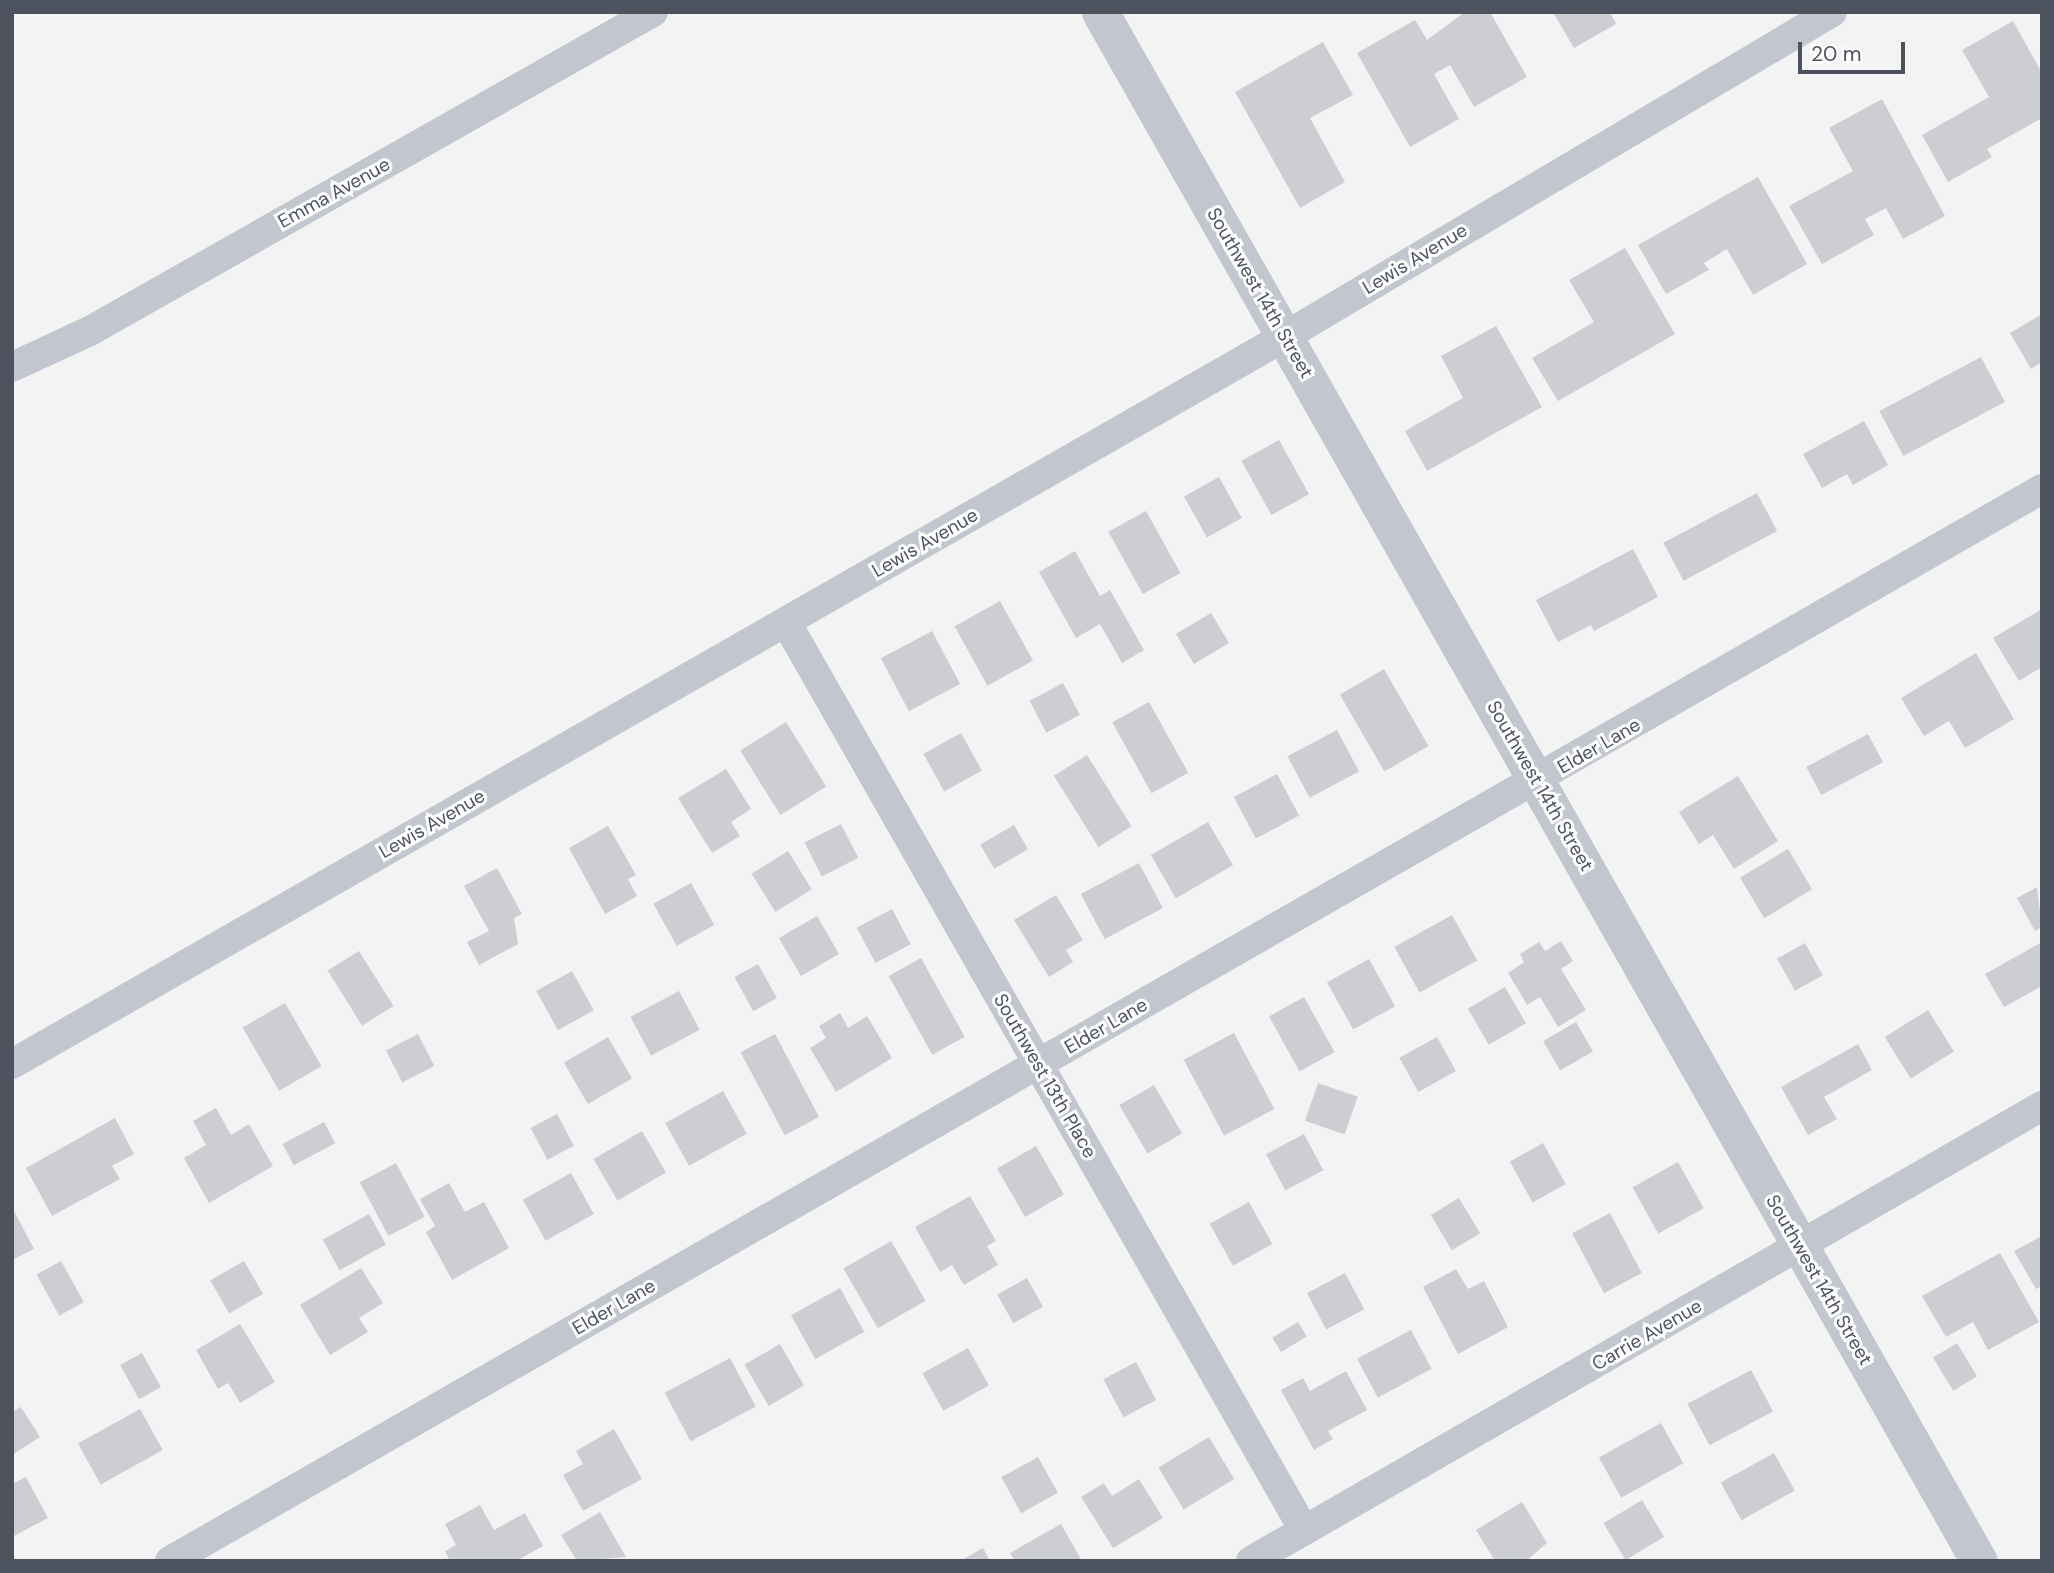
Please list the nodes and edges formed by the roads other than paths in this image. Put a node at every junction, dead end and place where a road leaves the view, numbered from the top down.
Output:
1 (653, 12) edge
2 (1100, 12) edge
3 (1832, 12) edge
4 (1284, 337) junction
5 (12, 367) edge
6 (2042, 489) edge
7 (786, 622) junction
8 (1538, 781) junction
9 (12, 1064) edge
10 (1039, 1064) junction
11 (2042, 1106) edge
12 (1800, 1248) junction
13 (1304, 1530) junction
14 (170, 1561) edge
15 (1251, 1561) edge
16 (1979, 1561) edge

1 - 5 street, Emma Avenue
2 - 4 street, Southwest 14th Street
3 - 4 street, Lewis Avenue
4 - 7 street, Lewis Avenue
4 - 8 street, Southwest 14th Street
6 - 8 street, Elder Lane
7 - 9 street, Lewis Avenue
7 - 10 street, Southwest 13th Place
8 - 10 street, Elder Lane
8 - 12 street, Southwest 14th Street
10 - 13 street, Southwest 13th Place
10 - 14 street, Elder Lane
11 - 12 street, Carrie Avenue
12 - 13 street, Carrie Avenue
12 - 16 street, Southwest 14th Street
13 - 15 street, Carrie Avenue

